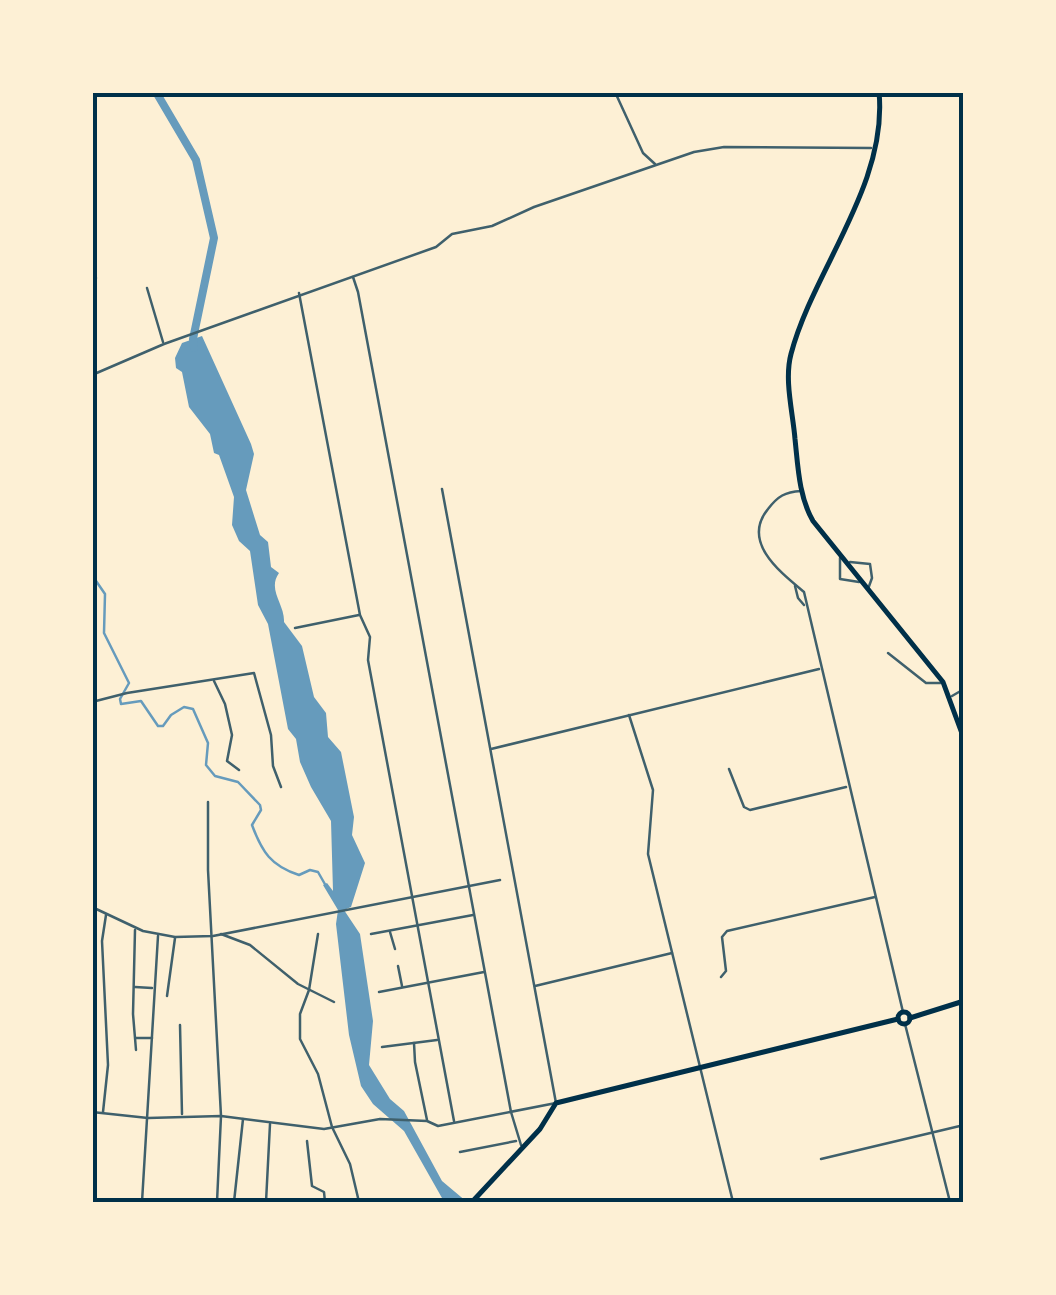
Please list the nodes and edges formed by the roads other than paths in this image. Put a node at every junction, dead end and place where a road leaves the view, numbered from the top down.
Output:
1 (616, 92) edge
2 (879, 92) edge
3 (872, 148) junction
4 (657, 165) junction
5 (353, 277) junction
6 (147, 288) dead end
7 (300, 294) junction
8 (164, 344) junction
9 (92, 375) edge
10 (442, 489) dead end
11 (802, 491) junction
12 (841, 560) junction
13 (860, 582) junction
14 (795, 584) junction
15 (868, 590) junction
16 (806, 607) junction
17 (360, 614) junction
18 (295, 628) dead end
19 (888, 653) dead end
20 (820, 668) junction
21 (214, 679) junction
22 (943, 682) junction
23 (964, 689) edge
24 (951, 697) junction
25 (92, 702) edge
26 (628, 714) junction
27 (963, 736) edge
28 (489, 749) junction
29 (730, 769) dead end
30 (239, 770) dead end
31 (848, 786) junction
32 (281, 787) dead end
33 (208, 802) dead end
34 (500, 880) dead end
35 (470, 886) junction
36 (875, 897) junction
37 (412, 898) junction
38 (92, 907) edge
39 (106, 912) junction
40 (475, 915) junction
41 (417, 925) junction
42 (135, 928) junction
43 (390, 930) junction
44 (158, 934) junction
45 (221, 934) junction
46 (318, 934) dead end
47 (371, 934) dead end
48 (213, 936) junction
49 (175, 937) junction
50 (395, 949) dead end
51 (672, 953) junction
52 (398, 966) dead end
53 (486, 972) junction
54 (720, 977) dead end
55 (428, 982) junction
56 (534, 986) junction
57 (133, 987) junction
58 (402, 987) junction
59 (154, 988) junction
60 (308, 990) junction
61 (378, 992) dead end
62 (167, 996) dead end
63 (964, 1000) edge
64 (334, 1002) dead end
65 (900, 1016) junction
66 (908, 1021) junction
67 (180, 1026) dead end
68 (136, 1038) junction
69 (154, 1038) junction
70 (439, 1040) junction
71 (414, 1043) junction
72 (382, 1047) dead end
73 (136, 1050) dead end
74 (700, 1067) junction
75 (556, 1103) junction
76 (92, 1112) edge
77 (511, 1112) junction
78 (103, 1113) junction
79 (182, 1116) junction
80 (221, 1116) junction
81 (148, 1118) junction
82 (244, 1119) junction
83 (427, 1121) junction
84 (270, 1122) junction
85 (455, 1123) junction
86 (964, 1125) edge
87 (332, 1128) junction
88 (932, 1132) junction
89 (308, 1141) dead end
90 (520, 1144) junction
91 (460, 1152) dead end
92 (822, 1159) dead end
93 (472, 1201) edge
94 (142, 1202) edge
95 (217, 1202) edge
96 (234, 1202) edge
97 (266, 1202) edge
98 (325, 1202) edge
99 (359, 1202) edge
100 (733, 1202) edge
101 (950, 1202) edge

1 - 4 street
2 - 3 highway
3 - 4 street
3 - 11 highway
4 - 5 street
5 - 7 street
5 - 35 street
6 - 8 street
7 - 8 street
7 - 17 street
8 - 9 street
10 - 28 street
11 - 12 highway
11 - 14 street
12 - 13 highway
12 - 13 street
12 - 15 street
13 - 15 highway
14 - 16 street
14 - 16 street
15 - 22 highway
16 - 20 street
17 - 18 street
17 - 37 street
19 - 22 street
20 - 26 street
20 - 31 street
21 - 25 street
21 - 30 street
21 - 32 street
22 - 24 highway
23 - 24 street
24 - 27 highway
26 - 28 street
26 - 51 street
28 - 56 street
29 - 31 street
31 - 36 street
33 - 48 street
34 - 35 street
35 - 37 street
35 - 40 street
36 - 54 street
36 - 65 street
37 - 41 street
37 - 45 street
38 - 39 street
39 - 42 street
39 - 78 street
40 - 41 street
40 - 53 street
41 - 43 street
41 - 55 street
42 - 44 street
42 - 57 street
43 - 47 street
43 - 50 street
44 - 49 street
44 - 59 street
45 - 48 street
45 - 60 street
46 - 60 street
48 - 49 street
48 - 80 street
49 - 62 street
51 - 56 street
51 - 74 street
52 - 58 street
53 - 55 street
53 - 77 street
55 - 58 street
55 - 70 street
56 - 75 street
57 - 59 street
57 - 68 street
58 - 61 street
59 - 69 street
60 - 64 street
60 - 87 street
63 - 66 highway
65 - 66 highway
65 - 74 highway
66 - 88 street
67 - 79 street
68 - 69 street
68 - 73 street
69 - 81 street
70 - 71 street
70 - 85 street
71 - 72 street
71 - 83 street
74 - 75 highway
74 - 100 street
75 - 77 street
75 - 90 highway
76 - 78 street
77 - 85 street
77 - 90 street
78 - 81 street
79 - 80 street
79 - 81 street
80 - 82 street
80 - 95 street
81 - 94 street
82 - 84 street
82 - 96 street
83 - 85 street
83 - 87 street
84 - 87 street
84 - 97 street
86 - 88 street
87 - 99 street
88 - 92 street
88 - 101 street
89 - 98 street
90 - 91 street
90 - 93 highway

